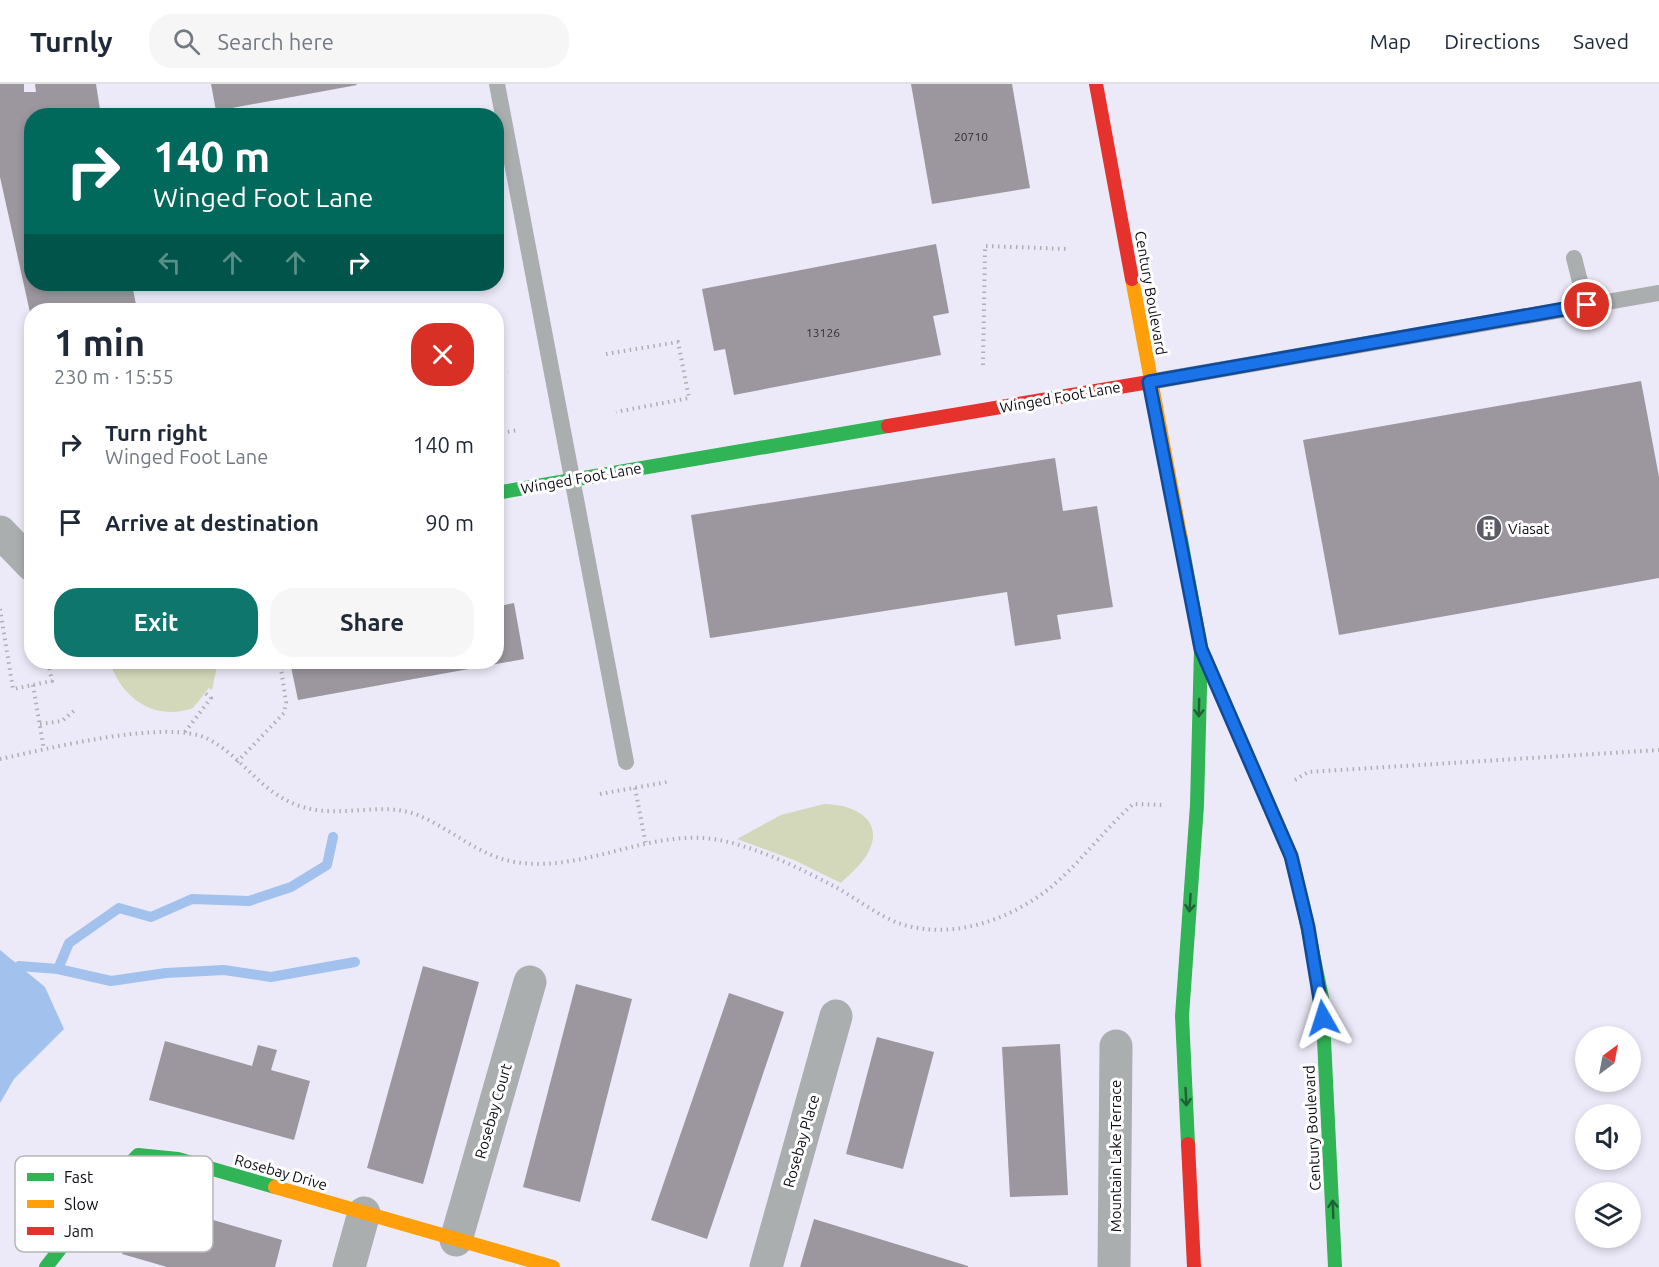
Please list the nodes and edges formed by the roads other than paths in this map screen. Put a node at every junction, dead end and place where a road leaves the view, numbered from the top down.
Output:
1 (496, 84) edge
2 (1096, 84) edge
3 (501, 108) edge
4 (504, 125) edge
5 (1574, 258) dead end
6 (1659, 293) edge
7 (1587, 305) junction
8 (1149, 382) junction
9 (573, 478) junction
10 (504, 491) edge
11 (0, 532) edge
12 (24, 558) edge
13 (1201, 649) junction
14 (626, 762) dead end
15 (530, 982) dead end
16 (836, 1016) dead end
17 (1116, 1046) dead end
18 (213, 1169) edge
19 (364, 1213) junction
20 (456, 1240) junction
21 (58, 1252) edge
22 (46, 1267) edge
23 (349, 1267) edge
24 (553, 1267) edge
25 (766, 1267) edge
26 (1114, 1267) edge
27 (1194, 1267) edge
28 (1335, 1267) edge

1 - 3 lane
2 - 8 street, Century Boulevard
4 - 9 lane
5 - 7 lane
6 - 7 lane, Winged Foot Lane
7 - 8 lane, Winged Foot Lane
8 - 9 street, Winged Foot Lane
8 - 13 street, Century Boulevard
9 - 10 street, Winged Foot Lane
9 - 14 lane
11 - 12 street
13 -> 27 street, Century Boulevard
28 -> 13 street, Century Boulevard
15 - 20 street, Rosebay Court
16 - 25 street, Rosebay Place
17 - 26 street, Mountain Lake Terrace
18 - 19 street, Rosebay Drive
19 - 20 street, Rosebay Drive
19 - 23 street
20 - 24 street, Rosebay Drive
21 - 22 street, Rosebay Drive

